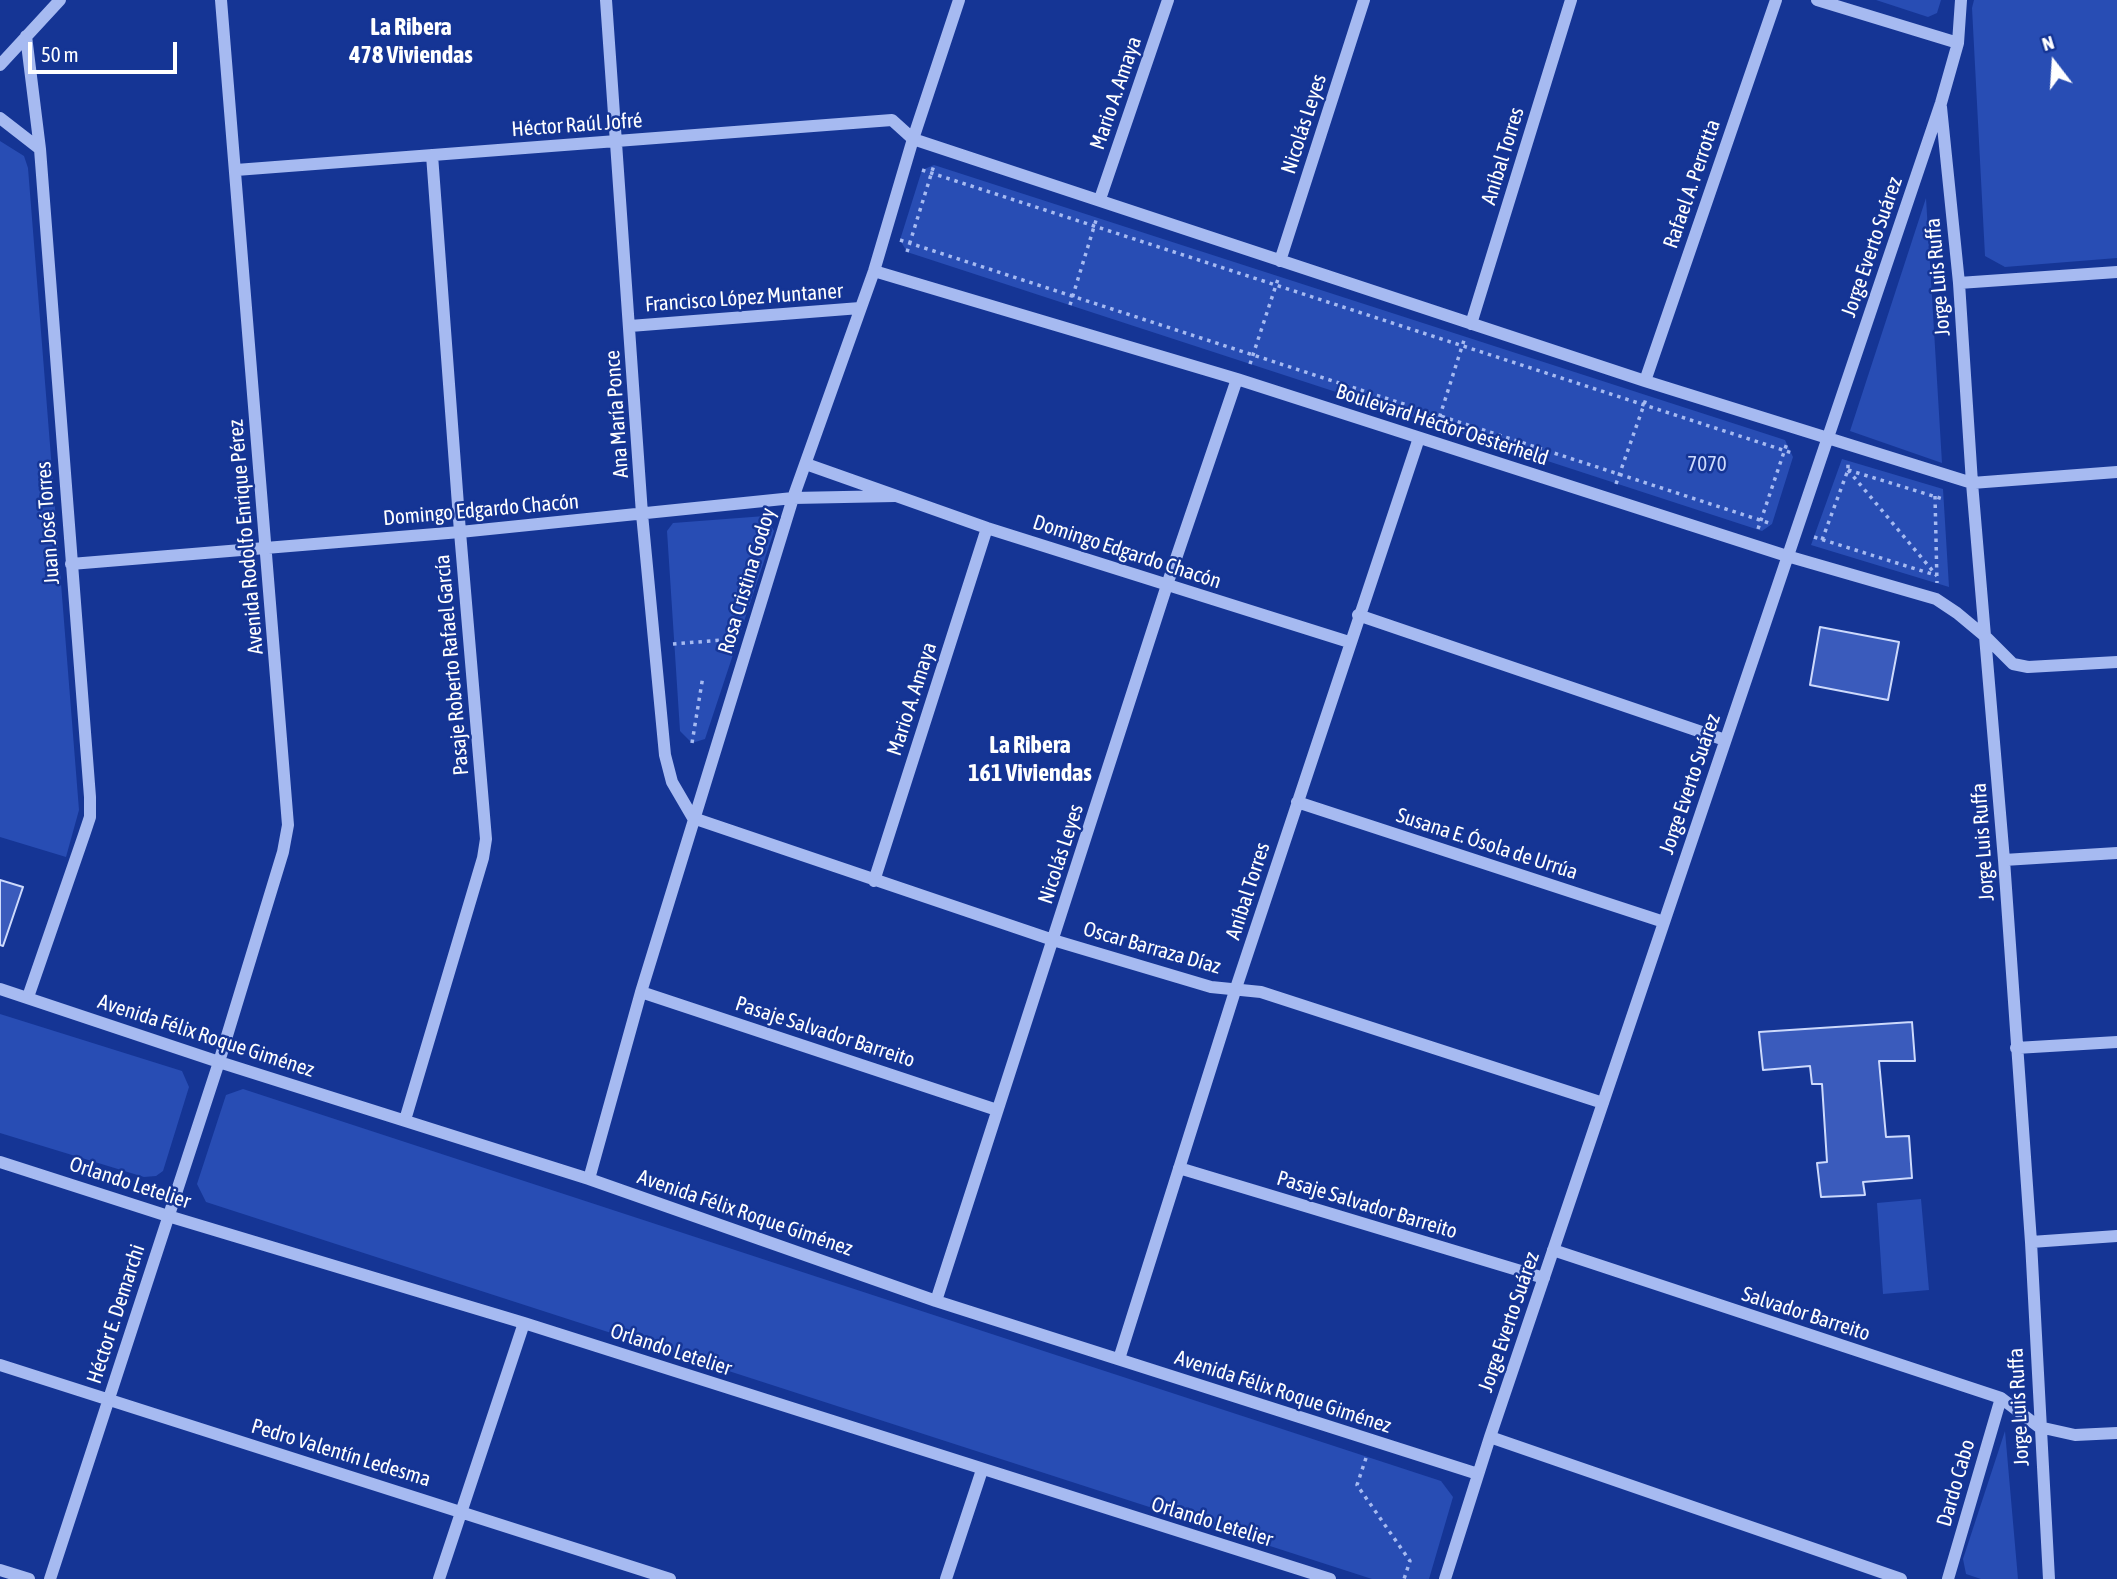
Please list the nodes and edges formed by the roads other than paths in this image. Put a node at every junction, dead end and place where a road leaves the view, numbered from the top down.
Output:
1 (60, 0) edge
2 (222, 0) edge
3 (606, 0) edge
4 (958, 0) edge
5 (1168, 0) edge
6 (1364, 0) edge
7 (1571, 0) edge
8 (1776, 0) edge
9 (1817, 0) edge
10 (1961, 0) edge
11 (26, 36) junction
12 (1958, 43) junction
13 (0, 65) edge
14 (1941, 103) junction
15 (0, 118) edge
16 (913, 139) junction
17 (616, 141) junction
18 (40, 149) junction
19 (432, 155) junction
20 (236, 170) junction
21 (1100, 199) junction
22 (1280, 261) junction
23 (874, 271) junction
24 (2117, 272) edge
25 (1959, 283) junction
26 (860, 308) junction
27 (1471, 324) junction
28 (630, 326) junction
29 (1237, 379) junction
30 (1645, 381) junction
31 (1419, 438) junction
32 (1827, 439) junction
33 (806, 464) junction
34 (2117, 472) edge
35 (1972, 483) junction
36 (895, 495) junction
37 (793, 498) junction
38 (642, 514) junction
39 (988, 528) junction
40 (460, 532) junction
41 (265, 549) junction
42 (1787, 556) junction
43 (71, 564) junction
44 (1167, 585) junction
45 (1358, 615) junction
46 (1987, 638) junction
47 (1349, 642) junction
48 (2117, 662) edge
49 (1725, 740) junction
50 (1297, 802) junction
51 (693, 818) junction
52 (2117, 853) edge
53 (2004, 860) junction
54 (874, 881) junction
55 (1664, 922) junction
56 (1053, 940) junction
57 (0, 989) edge
58 (1235, 991) junction
59 (641, 992) junction
60 (28, 997) junction
61 (2117, 1042) edge
62 (2016, 1048) junction
63 (219, 1062) junction
64 (1603, 1103) junction
65 (997, 1110) junction
66 (405, 1120) junction
67 (0, 1162) edge
68 (1179, 1168) junction
69 (589, 1179) junction
70 (168, 1216) junction
71 (2117, 1236) edge
72 (2031, 1242) junction
73 (1553, 1250) junction
74 (1544, 1278) junction
75 (936, 1301) junction
76 (524, 1323) junction
77 (1119, 1359) junction
78 (0, 1366) edge
79 (2001, 1398) junction
80 (109, 1400) junction
81 (2039, 1427) junction
82 (2117, 1433) edge
83 (1490, 1437) junction
84 (982, 1470) junction
85 (1478, 1474) junction
86 (461, 1511) junction
87 (0, 1570) edge
88 (29, 1579) edge
89 (50, 1579) edge
90 (439, 1579) edge
91 (670, 1579) edge
92 (946, 1579) edge
93 (1330, 1579) edge
94 (1445, 1579) edge
95 (1901, 1579) edge
96 (1948, 1579) edge
97 (2049, 1579) edge

1 - 11 street
2 - 20 street, Avenida Rodolfo Enrique Pérez
3 - 17 street, Ana María Ponce
4 - 16 street, Rosa Cristina Godoy
5 - 21 street, Mario A. Amaya
6 - 22 street, Nicolás Leyes
7 - 27 street, Aníbal Torres
8 - 30 street, Rafael A. Perrotta
9 - 12 street
10 - 12 street, Jorge Everto Suárez
11 - 13 street
11 - 18 street, Juan José Torres
12 - 14 street, Jorge Everto Suárez
14 - 25 street, Jorge Luis Ruffa
14 - 32 street, Jorge Everto Suárez
15 - 18 street
16 - 17 street, Héctor Raúl Jofré
16 - 21 street
16 - 23 street, Rosa Cristina Godoy
17 - 19 street, Héctor Raúl Jofré
17 - 28 street, Ana María Ponce
18 - 43 street, Juan José Torres
19 - 20 street, Héctor Raúl Jofré
19 - 40 street, Pasaje Roberto Rafael García
20 - 41 street, Avenida Rodolfo Enrique Pérez
21 - 22 street
22 - 27 street
23 - 26 street, Rosa Cristina Godoy
23 - 29 street, Boulevard Héctor Oesterheld
24 - 25 street
25 - 35 street, Jorge Luis Ruffa
26 - 28 street, Francisco López Muntaner
26 - 33 street, Rosa Cristina Godoy
27 - 30 street
28 - 38 street, Ana María Ponce
29 - 31 street, Boulevard Héctor Oesterheld
29 - 44 street, Nicolás Leyes
30 - 32 street
31 - 42 street, Boulevard Héctor Oesterheld
31 - 45 street, Aníbal Torres
32 - 35 street
32 - 42 street, Jorge Everto Suárez
33 - 36 street, Domingo Edgardo Chacón
33 - 37 street, Rosa Cristina Godoy
34 - 35 street
35 - 46 street, Jorge Luis Ruffa
36 - 37 street, Domingo Edgardo Chacón
36 - 39 street, Domingo Edgardo Chacón
37 - 38 street, Domingo Edgardo Chacón
37 - 51 street, Rosa Cristina Godoy
38 - 40 street, Domingo Edgardo Chacón
38 - 51 street, Ana María Ponce
39 - 44 street, Domingo Edgardo Chacón
39 - 54 street, Mario A. Amaya
40 - 41 street, Domingo Edgardo Chacón
40 - 66 street, Pasaje Roberto Rafael García
41 - 43 street, Domingo Edgardo Chacón
41 - 63 street, Avenida Rodolfo Enrique Pérez
42 - 46 street, Boulevard Héctor Oesterheld
42 - 49 street, Jorge Everto Suárez
43 - 60 street, Juan José Torres
44 - 47 street, Domingo Edgardo Chacón
44 - 56 street, Nicolás Leyes
45 - 47 street, Aníbal Torres
45 - 49 street
46 - 48 street, Boulevard Héctor Oesterheld
46 - 53 street, Jorge Luis Ruffa
47 - 50 street, Aníbal Torres
49 - 55 street, Jorge Everto Suárez
50 - 55 street, Susana E. Ósola de Urrúa
50 - 58 street, Aníbal Torres
51 - 54 street, Oscar Barraza Díaz
51 - 59 street, Rosa Cristina Godoy
52 - 53 street
53 - 62 street, Jorge Luis Ruffa
54 - 56 street, Oscar Barraza Díaz
55 - 64 street, Jorge Everto Suárez
56 - 58 street, Oscar Barraza Díaz
56 - 65 street, Nicolás Leyes
57 - 60 street, Avenida Félix Roque Giménez
58 - 64 street, Oscar Barraza Díaz
58 - 68 street, Aníbal Torres
59 - 65 street, Pasaje Salvador Barreito
59 - 69 street, Rosa Cristina Godoy
60 - 63 street, Avenida Félix Roque Giménez
61 - 62 street
62 - 72 street, Jorge Luis Ruffa
63 - 66 street, Avenida Félix Roque Giménez
63 - 70 street, Héctor E. Demarchi
64 - 73 street, Jorge Everto Suárez
65 - 75 street, Nicolás Leyes
66 - 69 street, Avenida Félix Roque Giménez
67 - 70 street, Orlando Letelier
68 - 74 street, Pasaje Salvador Barreito
68 - 77 street, Aníbal Torres
69 - 75 street, Avenida Félix Roque Giménez
70 - 76 street, Orlando Letelier
70 - 80 street, Héctor E. Demarchi
71 - 72 street
72 - 81 street, Jorge Luis Ruffa
73 - 74 street, Jorge Everto Suárez
73 - 79 street, Salvador Barreito
74 - 83 street, Jorge Everto Suárez
75 - 77 street, Avenida Félix Roque Giménez
76 - 84 street, Orlando Letelier
76 - 86 street
77 - 85 street, Avenida Félix Roque Giménez
78 - 80 street, Pedro Valentín Ledesma
79 - 81 street, Salvador Barreito
79 - 96 street, Dardo Cabo
80 - 86 street, Pedro Valentín Ledesma
80 - 89 street, Héctor E. Demarchi
81 - 82 street
81 - 97 street, Jorge Luis Ruffa
83 - 85 street, Jorge Everto Suárez
83 - 95 street
84 - 92 street
84 - 93 street, Orlando Letelier
85 - 94 street, Jorge Everto Suárez
86 - 90 street
86 - 91 street, Pedro Valentín Ledesma
87 - 88 street

